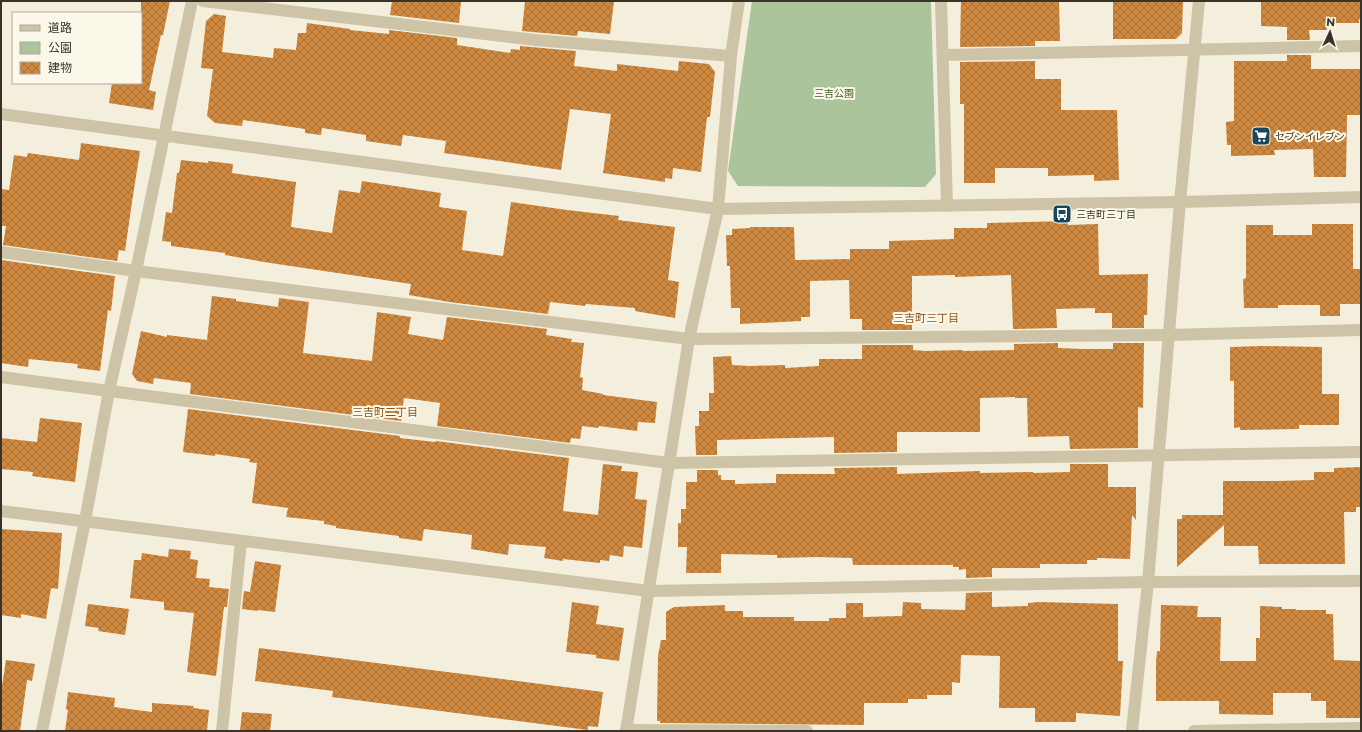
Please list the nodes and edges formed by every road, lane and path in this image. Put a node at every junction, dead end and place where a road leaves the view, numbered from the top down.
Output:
1 (192, 1) edge
2 (203, 1) edge
3 (739, 1) edge
4 (941, 1) edge
5 (1199, 1) edge
6 (1361, 46) edge
7 (1194, 50) junction
8 (943, 55) junction
9 (731, 56) junction
10 (1, 114) edge
11 (164, 136) junction
12 (1361, 197) edge
13 (1180, 202) junction
14 (947, 206) junction
15 (718, 209) junction
16 (1, 252) edge
17 (136, 271) junction
18 (1361, 330) edge
19 (1169, 335) junction
20 (689, 339) junction
21 (1, 377) edge
22 (109, 391) junction
23 (1361, 452) edge
24 (1160, 456) junction
25 (670, 463) junction
26 (1, 511) edge
27 (85, 521) junction
28 (241, 541) junction
29 (1361, 581) edge
30 (1148, 582) junction
31 (649, 591) junction
32 (1361, 728) edge
33 (42, 731) edge
34 (222, 731) edge
35 (626, 731) edge
36 (807, 731) edge
37 (1132, 731) edge
38 (1194, 731) edge

1 - 11 street
2 - 9 street
3 - 9 street
4 - 8 street
5 - 7 street
6 - 7 street
7 - 8 street
7 - 13 street
8 - 14 street
9 - 15 street
10 - 11 street
11 - 15 street
11 - 17 street
12 - 13 street
13 - 14 street
13 - 19 street
14 - 15 street
15 - 20 street
16 - 17 street
17 - 20 street
17 - 22 street
18 - 19 street
19 - 20 street
19 - 24 street
20 - 25 street
21 - 22 street
22 - 25 street
22 - 27 street
23 - 24 street
24 - 25 street
24 - 30 street
25 - 31 street
26 - 27 street
27 - 28 street
27 - 33 street
28 - 31 street
28 - 34 street
29 - 30 street
30 - 31 street
30 - 37 street
31 - 35 street
32 - 38 street
35 - 36 street

